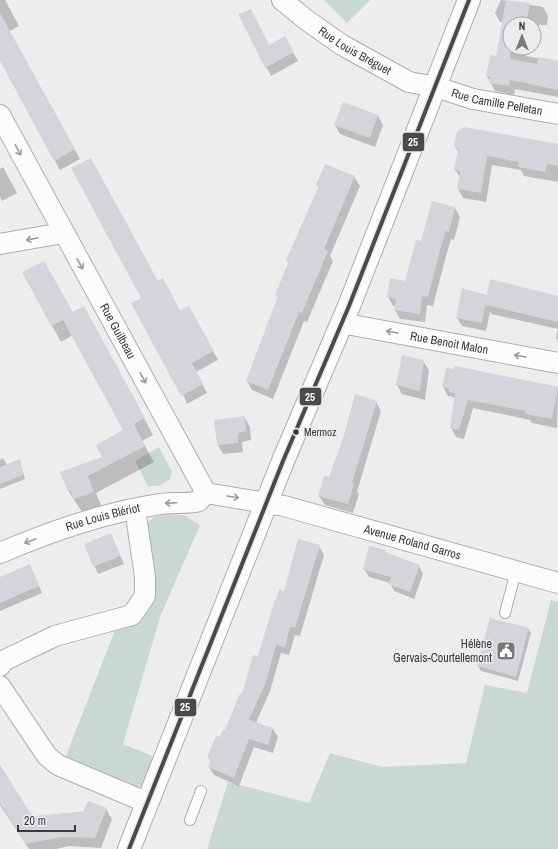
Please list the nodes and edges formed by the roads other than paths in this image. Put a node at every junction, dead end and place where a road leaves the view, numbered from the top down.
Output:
1 (282, 0) edge
2 (469, 0) edge
3 (436, 87) junction
4 (558, 114) edge
5 (0, 115) edge
6 (64, 233) junction
7 (0, 244) edge
8 (341, 323) junction
9 (558, 363) edge
10 (206, 493) junction
11 (266, 503) junction
12 (135, 509) junction
13 (0, 553) edge
14 (516, 572) junction
15 (558, 583) edge
16 (505, 613) dead end
17 (0, 666) edge
18 (0, 686) edge
19 (202, 791) dead end
20 (148, 803) junction
21 (190, 820) dead end
22 (129, 849) edge

1 - 3 street, Rue Louis Bréguet
2 - 3 street
3 - 4 street, Rue Camille Pelletan
3 - 8 street
5 -> 6 street, Rue Guilbeau
6 -> 7 street
6 -> 10 street, Rue Guilbeau
9 -> 8 street, Rue Benoit Malon
8 - 11 street
10 -> 11 street
10 -> 12 street, Rue Louis Blériot
11 - 14 street, Avenue Roland Garros
11 - 20 street
12 -> 13 street, Rue Louis Blériot
12 - 17 street
14 - 15 street, Avenue Roland Garros
14 - 16 lane
18 - 20 street
19 - 21 lane
20 - 22 street

